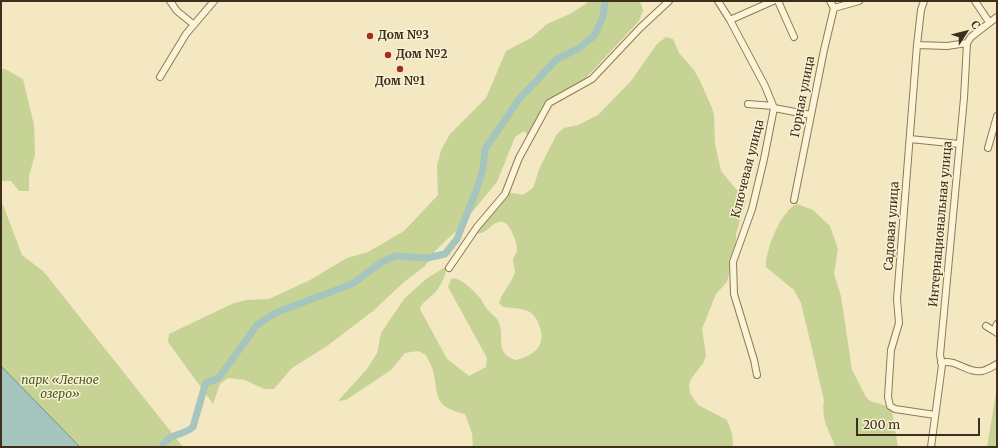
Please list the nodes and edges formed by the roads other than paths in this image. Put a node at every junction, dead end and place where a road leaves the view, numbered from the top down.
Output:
1 (170, 1) edge
2 (214, 1) edge
3 (669, 1) edge
4 (718, 1) edge
5 (773, 1) edge
6 (778, 1) edge
7 (830, 1) edge
8 (860, 1) edge
9 (924, 1) edge
10 (975, 1) edge
11 (834, 8) junction
12 (997, 17) edge
13 (730, 20) junction
14 (989, 22) junction
15 (193, 24) junction
16 (794, 38) dead end
17 (967, 43) junction
18 (917, 45) junction
19 (160, 77) dead end
20 (748, 104) dead end
21 (773, 107) junction
22 (811, 115) junction
23 (997, 116) edge
24 (994, 138) edge
25 (910, 139) junction
26 (959, 144) junction
27 (988, 148) dead end
28 (794, 200) dead end
29 (449, 268) dead end
30 (997, 324) edge
31 (986, 326) dead end
32 (995, 332) edge
33 (942, 363) junction
34 (997, 364) edge
35 (757, 375) dead end
36 (935, 415) junction
37 (931, 447) edge

1 - 15 street
2 - 15 street
3 - 29 street
4 - 13 street, Ключевая улица
5 - 13 street
6 - 16 street
7 - 11 street
8 - 11 street
9 - 18 street, Садовая улица
10 - 14 street
11 - 22 street, Горная улица
12 - 14 street
13 - 21 street, Ключевая улица
14 - 17 street
15 - 19 street
17 - 18 street
17 - 26 street, Интернациональная улица
18 - 25 street, Садовая улица
20 - 21 street
21 - 22 street
21 - 35 street, Ключевая улица
22 - 28 street, Горная улица
23 - 24 street
24 - 27 street
25 - 26 street
25 - 36 street, Садовая улица
26 - 33 street, Интернациональная улица
30 - 32 street
31 - 32 street
33 - 34 street
33 - 36 street, Интернациональная улица
36 - 37 street, Интернациональная улица

